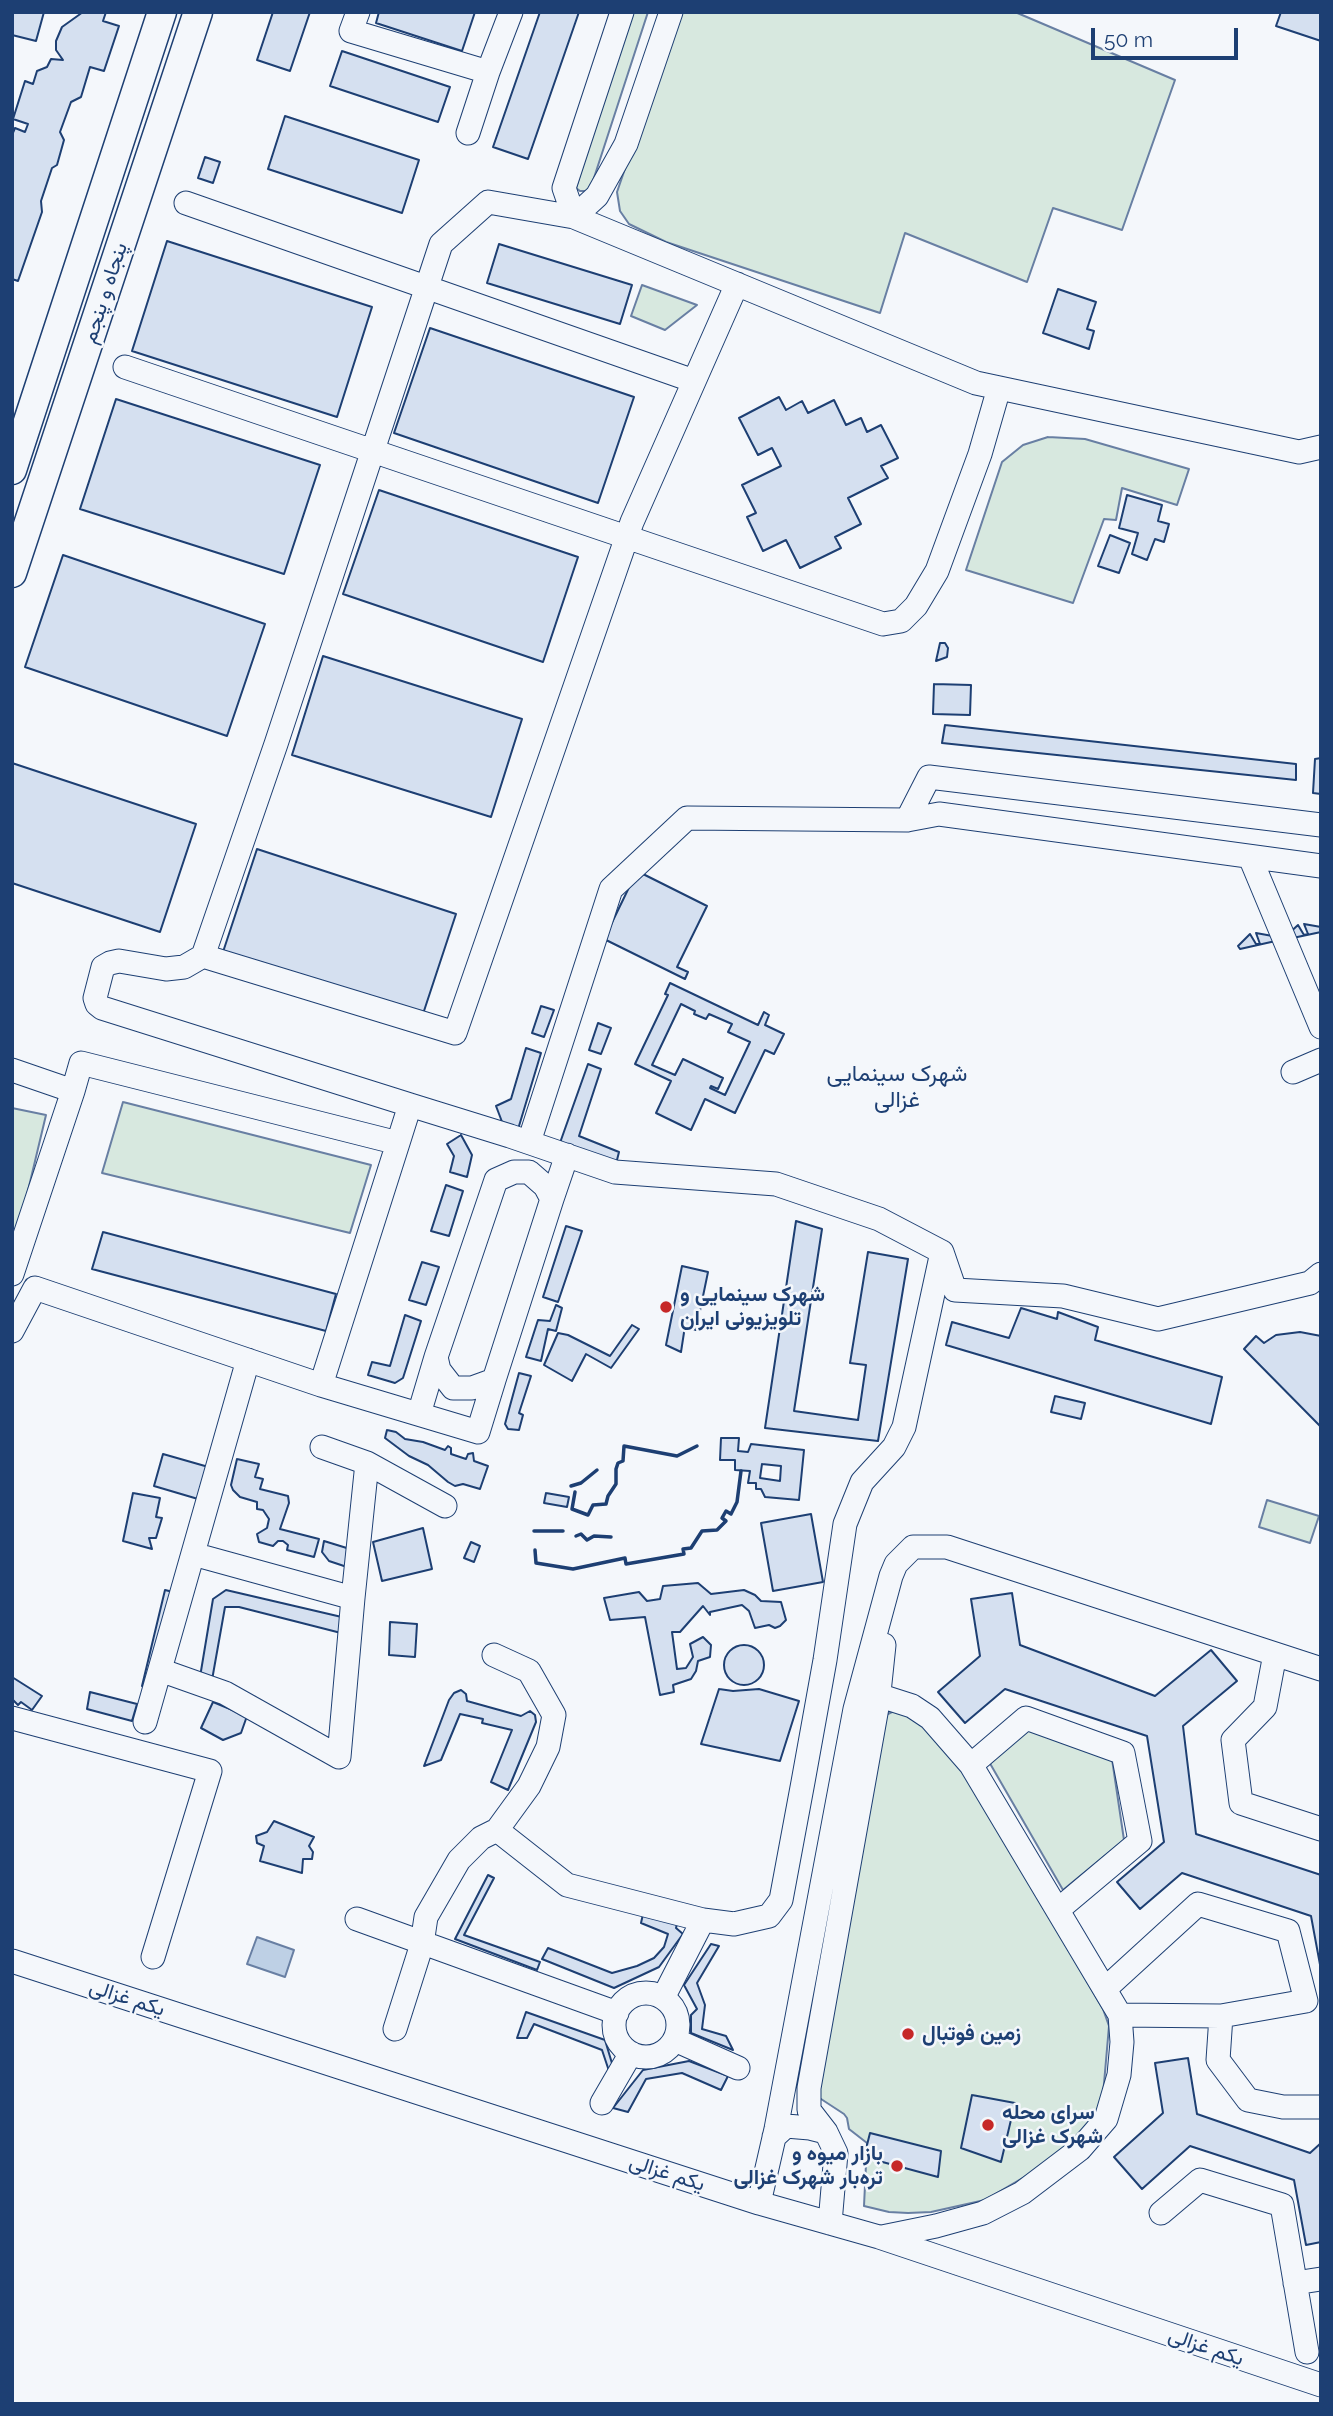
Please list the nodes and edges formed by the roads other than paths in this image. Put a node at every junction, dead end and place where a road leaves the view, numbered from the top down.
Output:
1 (162, 12) edge
2 (198, 12) edge
3 (358, 12) edge
4 (511, 12) edge
5 (622, 12) edge
6 (671, 12) edge
7 (145, 64) junction
8 (488, 72) junction
9 (177, 74) junction
10 (468, 133) dead end
11 (186, 203) dead end
12 (574, 217) junction
13 (737, 284) junction
14 (428, 286) junction
15 (124, 367) dead end
16 (694, 381) junction
17 (999, 388) junction
18 (1321, 447) edge
19 (373, 451) junction
20 (12, 471) edge
21 (627, 538) junction
22 (12, 573) edge
23 (907, 820) junction
24 (1321, 825) edge
25 (1250, 857) junction
26 (1321, 866) edge
27 (203, 956) junction
28 (1321, 1027) edge
29 (1321, 1060) edge
30 (12, 1070) edge
31 (1293, 1072) dead end
32 (73, 1091) junction
33 (410, 1105) junction
34 (520, 1139) junction
35 (398, 1143) junction
36 (566, 1155) junction
37 (496, 1180) junction
38 (552, 1199) junction
39 (942, 1252) junction
40 (12, 1274) edge
41 (1321, 1274) edge
42 (12, 1282) edge
43 (34, 1289) junction
44 (12, 1331) edge
45 (436, 1357) junction
46 (248, 1360) junction
47 (494, 1380) junction
48 (321, 1385) junction
49 (419, 1414) junction
50 (322, 1447) dead end
51 (367, 1463) junction
52 (445, 1506) dead end
53 (193, 1554) junction
54 (891, 1576) junction
55 (353, 1598) junction
56 (1275, 1654) junction
57 (494, 1655) dead end
58 (1321, 1669) edge
59 (160, 1670) junction
60 (878, 1702) junction
61 (855, 1709) junction
62 (12, 1718) edge
63 (145, 1723) dead end
64 (971, 1765) junction
65 (1321, 1829) edge
66 (497, 1830) junction
67 (1059, 1909) junction
68 (357, 1919) dead end
69 (703, 1920) junction
70 (422, 1944) junction
71 (153, 1957) dead end
72 (12, 1961) edge
73 (1105, 1989) junction
74 (663, 1998) junction
75 (1313, 2000) edge
76 (798, 2010) junction
77 (822, 2012) junction
78 (617, 2013) junction
79 (1120, 2015) junction
80 (1221, 2016) junction
81 (396, 2029) dead end
82 (675, 2039) junction
83 (631, 2053) junction
84 (738, 2068) dead end
85 (602, 2103) dead end
86 (1321, 2107) edge
87 (826, 2132) junction
88 (774, 2137) junction
89 (759, 2203) junction
90 (1161, 2213) dead end
91 (830, 2223) junction
92 (879, 2237) junction
93 (1321, 2279) edge
94 (1295, 2283) junction
95 (1314, 2344) edge
96 (1289, 2375) junction
97 (1321, 2385) edge

1 - 7 main road, پنجاه و پنجم
2 - 9 main road, پنجاه و پنجم
3 - 8 street
4 - 8 street
5 - 12 street
6 - 12 street
7 - 9 main road
7 - 20 main road, پنجاه و پنجم
8 - 10 street
9 - 22 main road, پنجاه و پنجم
11 - 14 street
12 - 13 street
12 - 14 street
13 - 16 street
13 - 17 street
14 - 16 street
14 - 19 street
15 - 19 street
16 - 21 street
17 - 18 street
17 - 21 street
19 - 21 street
19 - 27 street
21 - 27 street
23 - 24 street
23 - 25 street
23 - 34 street
25 - 26 street
25 - 28 street
27 - 33 street
29 - 31 street
30 - 32 street
32 - 35 street
32 - 40 street
33 - 34 street
33 - 35 street
34 - 36 street
34 - 37 street
35 - 48 street
36 - 38 street
36 - 39 street
37 - 38 street
37 - 45 street
38 - 47 street
39 - 41 street
39 - 69 street
42 - 43 street
43 - 44 street
43 - 46 street
45 - 47 street
45 - 49 street
46 - 48 street
46 - 53 street
47 - 49 street
48 - 49 street
50 - 51 street
51 - 52 street
51 - 55 street
53 - 55 street
53 - 59 street
54 - 56 street
54 - 60 street
54 - 61 street
55 - 59 street
56 - 58 street
56 - 65 street
57 - 66 street
59 - 63 street
60 - 61 street
60 - 64 street
60 - 77 street
61 - 76 street
62 - 71 street
64 - 67 street
64 - 67 street
66 - 69 street
66 - 70 street
67 - 73 street
68 - 70 street
69 - 74 street
70 - 78 street
70 - 81 street
72 - 89 street, یکم غزالی
73 - 75 street
73 - 79 street
74 - 78 street
74 - 82 street
75 - 80 street
76 - 77 street
76 - 88 street
77 - 87 street
78 - 83 street
79 - 80 street
79 - 92 street
80 - 86 street
82 - 83 street
82 - 84 street
83 - 85 street
87 - 88 street
87 - 91 street
88 - 89 street
89 - 91 street, یکم غزالی
90 - 94 street
91 - 92 street, یکم غزالی
92 - 96 street, یکم غزالی
93 - 94 street
94 - 95 street
95 - 96 street
96 - 97 street, یکم غزالی

